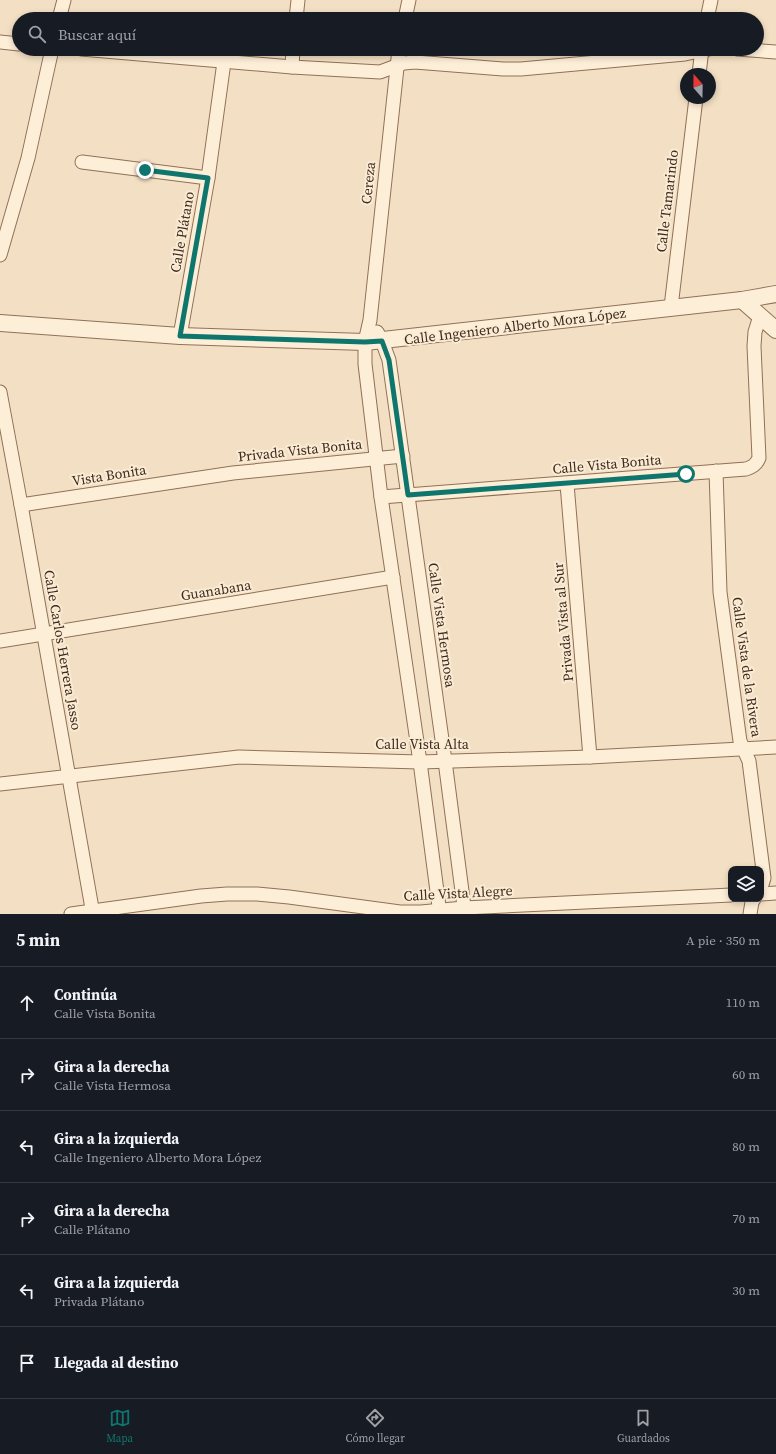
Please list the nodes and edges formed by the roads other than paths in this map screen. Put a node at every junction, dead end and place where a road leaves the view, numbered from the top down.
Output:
1 (64, 0) edge
2 (298, 0) edge
3 (409, 0) edge
4 (711, 0) edge
5 (61, 12) edge
6 (297, 12) edge
7 (406, 12) edge
8 (708, 12) edge
9 (0, 42) edge
10 (12, 43) edge
11 (764, 51) edge
12 (776, 52) edge
13 (50, 56) edge
14 (158, 56) edge
15 (293, 56) edge
16 (398, 56) edge
17 (663, 56) edge
18 (703, 56) edge
19 (224, 62) junction
20 (396, 66) junction
21 (292, 67) junction
22 (700, 68) edge
23 (695, 104) edge
24 (82, 162) dead end
25 (208, 178) junction
26 (0, 255) edge
27 (776, 294) edge
28 (742, 300) junction
29 (671, 307) junction
30 (760, 316) junction
31 (370, 320) junction
32 (0, 323) edge
33 (776, 330) edge
34 (180, 336) junction
35 (382, 341) junction
36 (365, 342) junction
37 (0, 392) edge
38 (403, 456) junction
39 (376, 458) junction
40 (716, 471) junction
41 (201, 477) joint
42 (567, 484) junction
43 (408, 495) junction
44 (381, 497) junction
45 (21, 505) junction
46 (393, 577) junction
47 (44, 635) junction
48 (0, 641) edge
49 (776, 747) edge
50 (744, 748) junction
51 (590, 757) junction
52 (445, 761) junction
53 (420, 762) junction
54 (69, 776) junction
55 (0, 784) edge
56 (762, 866) edge
57 (776, 893) edge
58 (764, 894) edge
59 (728, 895) edge
60 (753, 902) edge
61 (465, 911) edge
62 (93, 912) edge
63 (440, 912) edge
64 (71, 914) edge
65 (750, 914) edge

1 - 5 street
2 - 6 street
3 - 7 street
4 - 8 street
9 - 10 street
11 - 12 street
13 - 26 street
14 - 19 street
15 - 21 street
16 - 20 street, Cereza
17 - 20 street
18 - 22 street
19 - 21 street
19 - 25 street, Calle Plátano
20 - 21 street
20 - 31 street, Cereza
23 - 29 street, Calle Tamarindo
24 - 25 street
25 - 34 street, Calle Plátano
27 - 28 street, Calle Ingeniero Alberto Mora López
28 - 29 street, Calle Ingeniero Alberto Mora López
28 - 30 street
29 - 35 street, Calle Ingeniero Alberto Mora López
30 - 33 street
30 - 40 street, Calle Vista Bonita
31 - 35 street
31 - 36 street, Cereza
32 - 34 street, Calle Ingeniero Alberto Mora López
34 - 36 street, Calle Ingeniero Alberto Mora López
35 - 36 street, Calle Ingeniero Alberto Mora López
35 - 38 street, Calle Vista Hermosa
36 - 39 street
37 - 45 street, Calle Carlos Herrera Jasso
38 - 39 street, Privada Vista Bonita
38 - 43 street, Calle Vista Hermosa
39 - 41 street, Privada Vista Bonita
39 - 44 street
40 - 42 street, Calle Vista Bonita
40 - 50 street, Calle Vista de la Rivera
41 - 45 street, Vista Bonita
42 - 43 street, Calle Vista Bonita
42 - 51 street, Privada Vista al Sur
43 - 44 street, Calle Vista Bonita
43 - 52 street, Calle Vista Hermosa
44 - 46 street
45 - 47 street, Calle Carlos Herrera Jasso
46 - 47 street, Guanabana
46 - 53 street
47 - 48 street, Guanabana
47 - 54 street, Calle Carlos Herrera Jasso
49 - 50 street, Calle Vista Alta
50 - 51 street, Calle Vista Alta
50 - 56 street, Calle Vista de la Rivera
51 - 52 street, Calle Vista Alta
52 - 53 street, Calle Vista Alta
52 - 61 street, Calle Vista Hermosa
53 - 54 street, Calle Vista Alta
53 - 63 street
54 - 55 street, Calle Vista Alta
54 - 62 street, Calle Carlos Herrera Jasso
57 - 58 street
59 - 61 street, Calle Vista Alegre
60 - 65 street
61 - 63 street, Calle Vista Alegre
62 - 63 street, Calle Vista Alegre
62 - 64 street, Calle Vista Alegre

